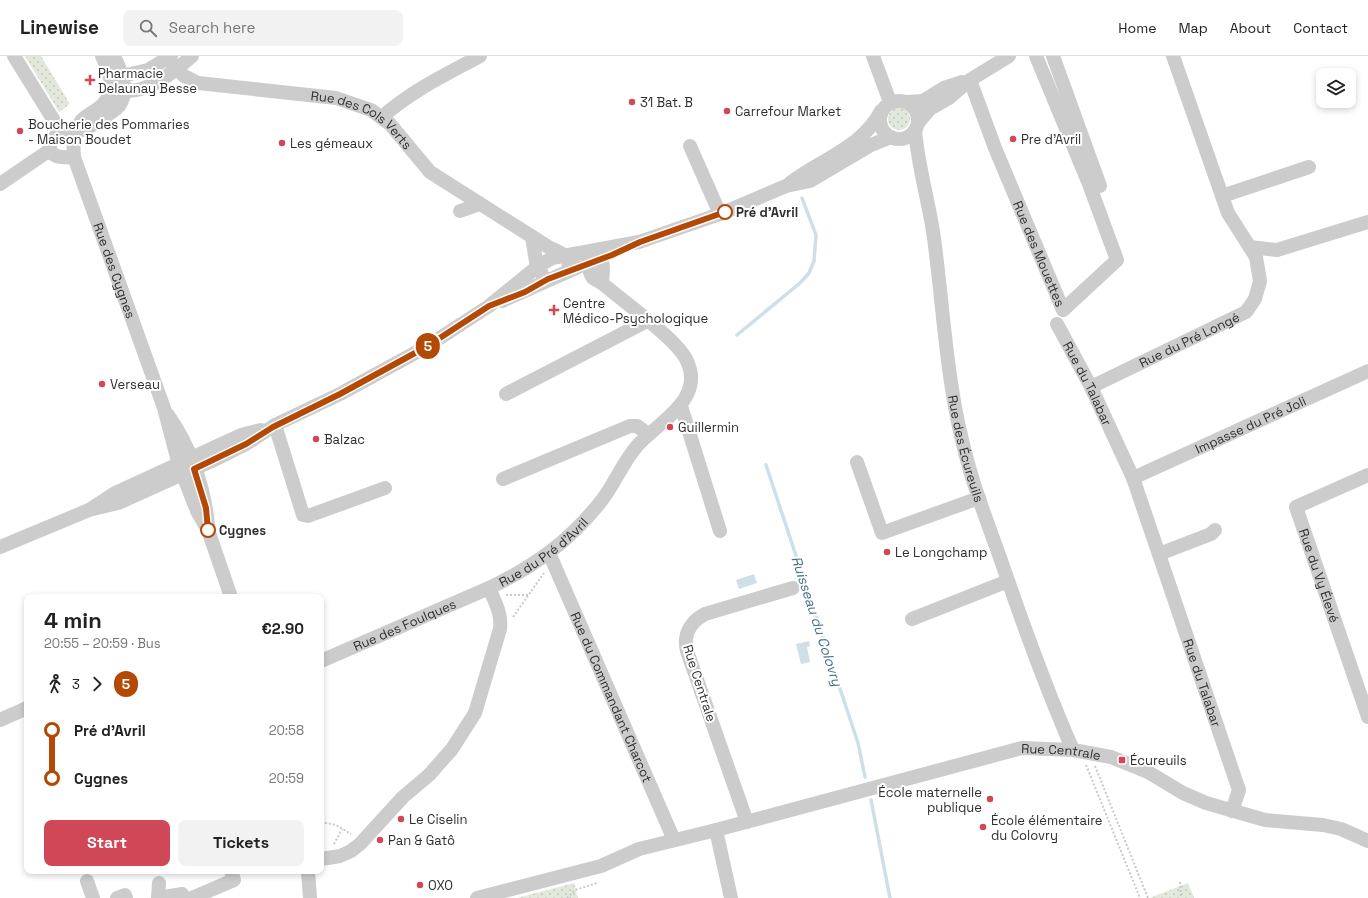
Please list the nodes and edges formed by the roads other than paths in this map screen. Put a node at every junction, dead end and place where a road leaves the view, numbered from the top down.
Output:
1 (14, 56) edge
2 (102, 56) edge
3 (114, 56) edge
4 (192, 56) edge
5 (480, 56) edge
6 (873, 56) edge
7 (1009, 56) edge
8 (1036, 56) edge
9 (1053, 56) edge
10 (1173, 56) edge
11 (169, 57) edge
12 (177, 69) junction
13 (117, 80) junction
14 (970, 80) junction
15 (124, 92) junction
16 (906, 102) junction
17 (886, 107) junction
18 (382, 117) junction
19 (917, 127) junction
20 (61, 132) junction
21 (76, 132) junction
22 (892, 138) junction
23 (690, 146) dead end
24 (50, 150) junction
25 (74, 157) junction
26 (1309, 167) dead end
27 (921, 171) junction
28 (0, 184) edge
29 (786, 186) junction
30 (1222, 196) junction
31 (480, 204) junction
32 (460, 211) dead end
33 (720, 214) junction
34 (1368, 222) edge
35 (532, 237) junction
36 (1121, 245) dead end
37 (1250, 247) junction
38 (564, 254) junction
39 (594, 258) junction
40 (536, 267) junction
41 (569, 271) junction
42 (548, 279) junction
43 (489, 306) junction
44 (647, 321) junction
45 (1057, 324) dead end
46 (1368, 371) edge
47 (1091, 387) junction
48 (506, 394) dead end
49 (681, 406) junction
50 (274, 426) junction
51 (648, 434) junction
52 (857, 462) dead end
53 (187, 467) junction
54 (1368, 475) edge
55 (1133, 478) junction
56 (503, 479) dead end
57 (385, 488) dead end
58 (979, 498) junction
59 (1215, 530) dead end
60 (720, 531) dead end
61 (0, 547) edge
62 (1159, 554) junction
63 (551, 558) junction
64 (1008, 581) junction
65 (793, 588) dead end
66 (231, 594) edge
67 (491, 594) junction
68 (912, 619) dead end
69 (324, 660) edge
70 (24, 709) edge
71 (1368, 717) edge
72 (0, 720) edge
73 (1077, 751) junction
74 (1232, 811) junction
75 (747, 822) junction
76 (716, 830) junction
77 (674, 840) junction
78 (1368, 841) edge
79 (324, 859) edge
80 (232, 874) edge
81 (308, 874) edge
82 (87, 880) dead end
83 (159, 883) dead end
84 (93, 898) edge
85 (117, 898) edge
86 (126, 898) edge
87 (158, 898) edge
88 (184, 898) edge
89 (192, 898) edge
90 (310, 898) edge
91 (477, 898) edge
92 (731, 898) edge

1 - 20 street
2 - 13 street
3 - 13 street
4 - 12 street
5 - 18 street
6 - 17 street
7 - 14 street
8 - 14 street, Rue des Mouettes
9 - 36 street
10 - 30 street, Rue du Pré Longé
11 - 12 street, Rue des Cols Verts
11 - 13 street
12 - 15 street
12 - 18 street, Rue des Cols Verts
13 - 15 street
13 - 21 street
14 - 16 street
14 - 19 street
15 - 21 street
16 - 17 street
16 - 19 street
17 - 22 street
17 - 29 street
18 - 31 street, Rue des Cols Verts
19 - 22 street
19 - 27 street, Rue des Écureuils
20 - 21 street
20 - 24 street
21 - 25 street, Rue des Cygnes
22 - 27 street, Rue des Écureuils
22 - 29 street
23 - 33 street
24 - 25 street
24 - 28 street
25 - 53 street, Rue des Cygnes
26 - 30 street
27 - 58 street, Rue des Écureuils
29 - 33 street
30 - 37 street, Rue du Pré Longé
31 - 32 street
31 - 35 street, Rue des Cols Verts
33 - 39 street
34 - 37 street
35 - 38 street, Rue des Cols Verts
35 - 40 street
37 - 47 street, Rue du Pré Longé
38 - 39 street
38 - 40 street
38 - 41 street
39 - 41 street
39 - 44 street, Rue du Pré d'Avril
40 - 42 street
40 - 43 street
41 - 42 street
42 - 43 street
43 - 50 street
44 - 48 street
44 - 49 street, Rue du Pré d'Avril
45 - 47 street, Rue du Talabar
46 - 55 street, Impasse du Pré Joli
47 - 55 street, Rue du Talabar
49 - 51 street, Rue du Pré d'Avril
49 - 60 street
50 - 53 street
50 - 57 street
51 - 56 street
51 - 63 street, Rue du Pré d'Avril
52 - 58 street
53 - 61 street
53 - 66 street, Rue des Cygnes
54 - 71 street, Rue du Vy Élevé
55 - 62 street, Rue du Talabar
58 - 64 street, Rue des Écureuils
59 - 62 street
62 - 74 street, Rue du Talabar
63 - 67 street, Rue du Pré d'Avril
63 - 77 street, Rue du Commandant Charcot
64 - 68 street
64 - 73 street, Rue des Écureuils
65 - 75 street, Rue Centrale
67 - 69 street, Rue des Foulques
67 - 79 street, Rue du Pré d'Avril
70 - 72 street
73 - 74 street, Rue Centrale
73 - 75 street, Rue Centrale
74 - 78 street, Rue Centrale
75 - 76 street, Rue Centrale
76 - 77 street, Rue Centrale
76 - 92 street
77 - 91 street, Rue Centrale
80 - 89 street
81 - 90 street
82 - 84 street
83 - 87 street
85 - 86 street
87 - 88 street

